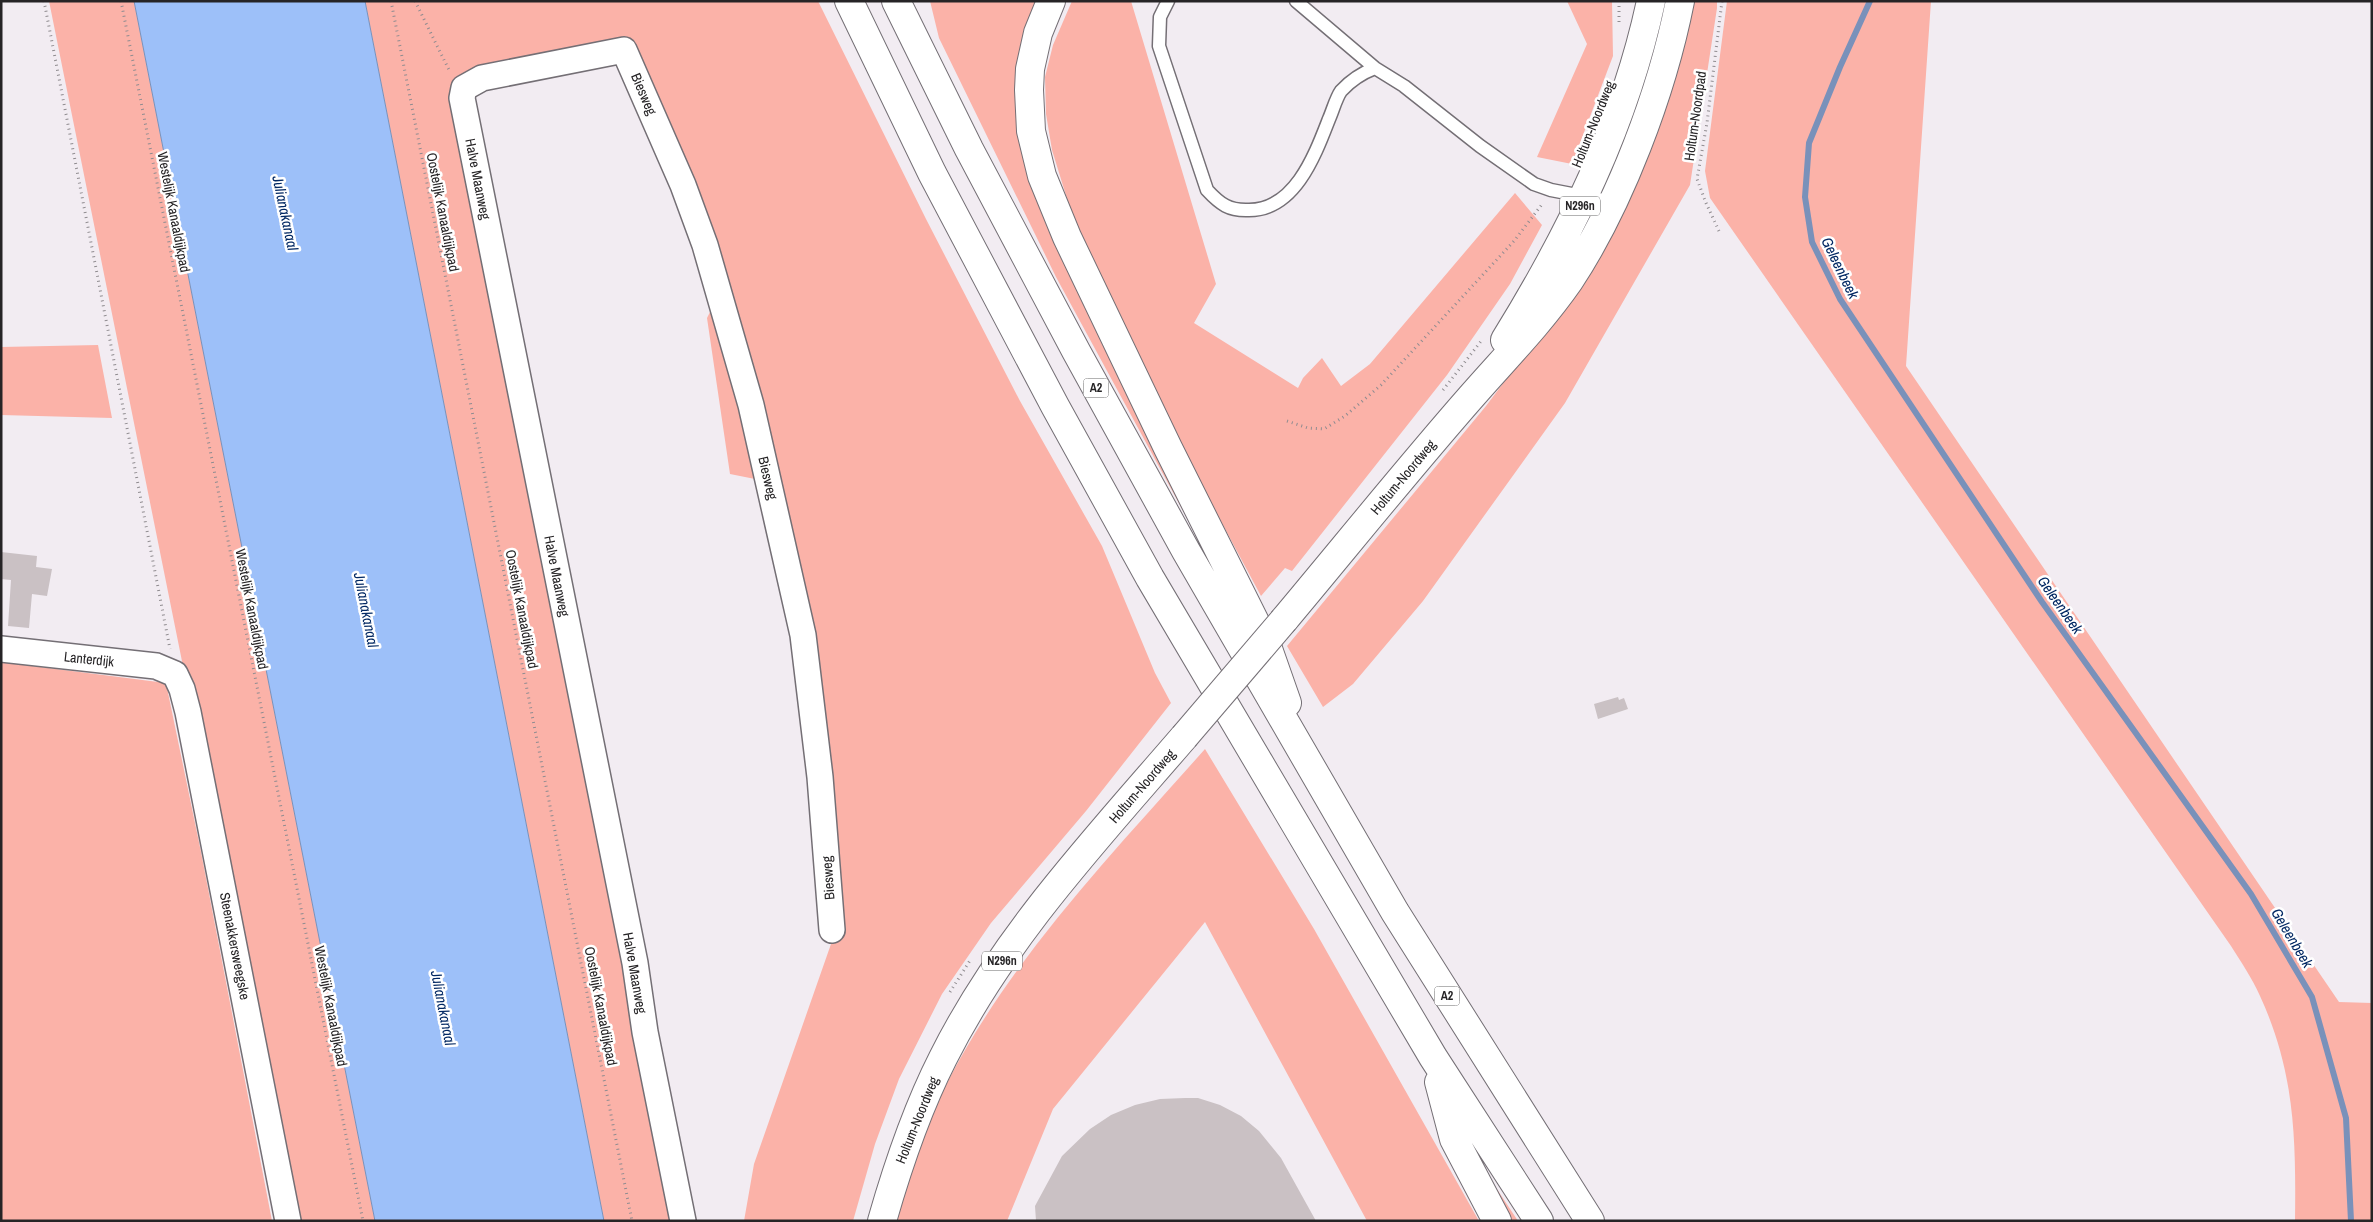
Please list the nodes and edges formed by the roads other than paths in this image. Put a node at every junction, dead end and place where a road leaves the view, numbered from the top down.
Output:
1 (849, 1) edge
2 (896, 1) edge
3 (1051, 1) edge
4 (1168, 1) edge
5 (1296, 1) edge
6 (1651, 1) edge
7 (1680, 1) edge
8 (1375, 68) junction
9 (464, 88) joint
10 (1585, 196) junction
11 (1613, 202) junction
12 (1472, 396) junction
13 (1, 649) edge
14 (175, 674) joint
15 (1310, 768) junction
16 (832, 930) dead end
17 (1433, 1058) junction
18 (288, 1221) edge
19 (683, 1221) edge
20 (882, 1221) edge
21 (1496, 1221) edge
22 (1539, 1221) edge
23 (1590, 1221) edge

1 - 17 main road
2 - 15 main road, A2
3 - 15 main road, A2
4 - 8 lane
5 - 8 lane
6 - 10 main road, Holtum-Noordweg / N296n
7 - 11 main road, Holtum-Noordweg / N296n
8 - 10 lane
9 - 16 street, Biesweg
9 - 19 street, Halve Maanweg
10 - 11 lane
10 - 12 main road, Holtum-Noordweg / N296n
11 - 12 main road, Holtum-Noordweg / N296n
12 - 20 main road, Holtum-Noordweg / N296n, bridge
13 - 14 street, Lanterdijk
14 - 18 street, Steenakkersweegske
15 - 23 main road, A2
17 - 21 main road
17 - 22 main road

